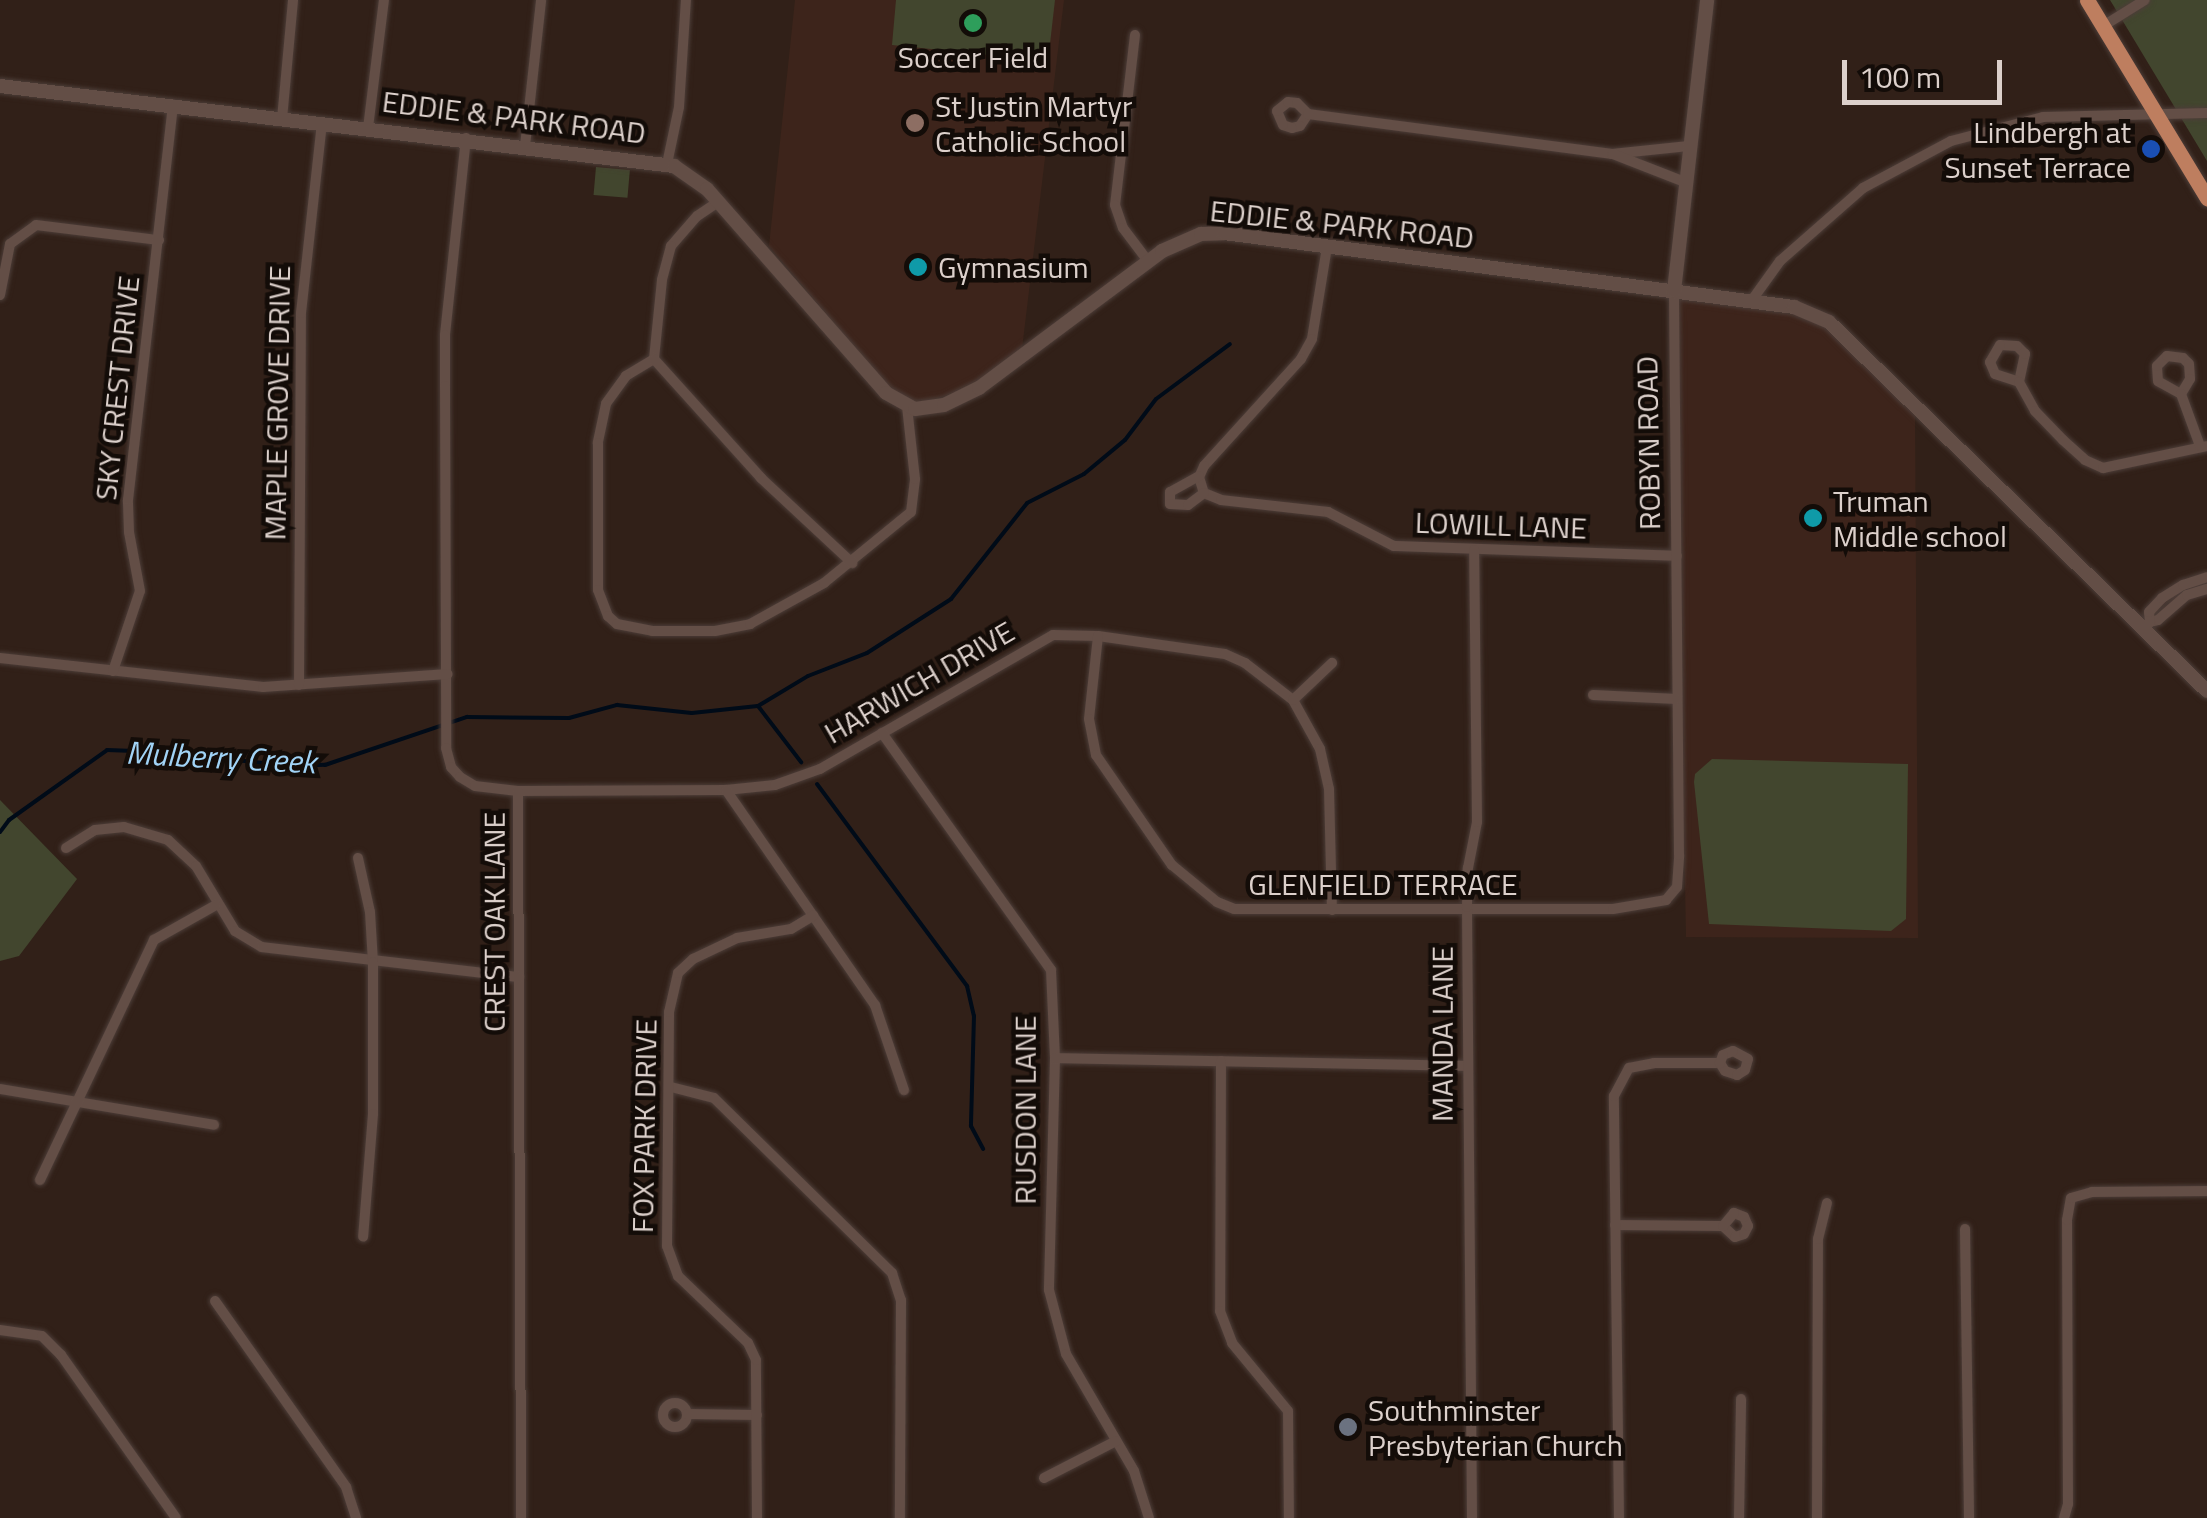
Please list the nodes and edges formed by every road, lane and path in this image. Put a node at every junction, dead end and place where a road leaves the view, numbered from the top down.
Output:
1 (293, 0) edge
2 (384, 0) edge
3 (541, 0) edge
4 (686, 0) edge
5 (1707, 0) edge
6 (2087, 0) edge
7 (2146, 0) edge
8 (2102, 26) junction
9 (1135, 35) dead end
10 (0, 86) edge
11 (173, 105) junction
12 (2155, 112) junction
13 (2207, 113) edge
14 (1308, 114) dead end
15 (282, 119) junction
16 (322, 123) junction
17 (368, 128) junction
18 (466, 138) junction
19 (524, 146) junction
20 (1689, 146) junction
21 (1612, 154) junction
22 (667, 164) junction
23 (1684, 182) junction
24 (2207, 198) edge
25 (718, 202) junction
26 (159, 240) junction
27 (1327, 246) junction
28 (1148, 261) junction
29 (1674, 291) junction
30 (0, 295) edge
31 (1752, 300) junction
32 (654, 359) junction
33 (2019, 382) dead end
34 (2181, 394) dead end
35 (907, 407) junction
36 (2204, 446) edge
37 (1199, 476) junction
38 (1204, 494) junction
39 (1474, 550) junction
40 (1677, 556) junction
41 (852, 562) junction
42 (2207, 577) edge
43 (2207, 589) edge
44 (2146, 625) junction
45 (1098, 636) junction
46 (0, 658) edge
47 (1332, 662) dead end
48 (113, 671) junction
49 (448, 674) junction
50 (299, 685) junction
51 (2207, 691) edge
52 (1592, 695) dead end
53 (1677, 699) junction
54 (1293, 700) junction
55 (882, 733) junction
56 (726, 790) junction
57 (518, 791) junction
58 (66, 848) dead end
59 (358, 858) dead end
60 (1676, 887) joint
61 (216, 904) junction
62 (1467, 907) junction
63 (1332, 910) junction
64 (813, 916) junction
65 (373, 962) junction
66 (519, 977) junction
67 (1055, 1058) junction
68 (1221, 1061) junction
69 (1720, 1063) dead end
70 (1467, 1066) junction
71 (671, 1087) junction
72 (0, 1089) edge
73 (904, 1090) dead end
74 (77, 1101) junction
75 (214, 1124) dead end
76 (40, 1180) dead end
77 (2207, 1191) edge
78 (1828, 1203) dead end
79 (1615, 1225) junction
80 (1724, 1226) dead end
81 (1965, 1229) dead end
82 (363, 1237) dead end
83 (215, 1302) dead end
84 (0, 1330) edge
85 (1742, 1400) dead end
86 (687, 1414) dead end
87 (757, 1415) junction
88 (1116, 1441) junction
89 (1044, 1478) dead end
90 (176, 1518) edge
91 (356, 1518) edge
92 (521, 1518) edge
93 (757, 1518) edge
94 (900, 1518) edge
95 (1149, 1518) edge
96 (1289, 1518) edge
97 (1472, 1518) edge
98 (1619, 1518) edge
99 (1740, 1518) edge
100 (1818, 1518) edge
101 (1969, 1518) edge
102 (2064, 1518) edge

1 - 15 street
2 - 17 street
3 - 19 street
4 - 22 street
5 - 20 street, ROBYN ROAD
6 - 8 main road
7 - 8 street
8 - 12 main road
9 - 28 street
10 - 11 street, EDDIE & PARK ROAD
11 - 15 street, EDDIE & PARK ROAD
11 - 26 street, SKY CREST DRIVE
12 - 13 street
12 - 24 main road
12 - 31 street
14 - 21 street
15 - 16 street, EDDIE & PARK ROAD
16 - 17 street, EDDIE & PARK ROAD
16 - 50 street, MAPLE GROVE DRIVE
17 - 18 street, EDDIE & PARK ROAD
18 - 19 street, EDDIE & PARK ROAD
18 - 49 street, CREST OAK LANE
19 - 22 street, EDDIE & PARK ROAD
20 - 21 street
20 - 23 street, ROBYN ROAD
21 - 23 street
22 - 25 street, EDDIE & PARK ROAD
23 - 29 street, ROBYN ROAD
25 - 32 street
25 - 35 street, EDDIE & PARK ROAD
26 - 30 street
26 - 48 street, SKY CREST DRIVE
27 - 28 street, EDDIE & PARK ROAD
27 - 29 street, EDDIE & PARK ROAD
27 - 37 street
28 - 35 street, EDDIE & PARK ROAD
29 - 31 street, EDDIE & PARK ROAD
29 - 40 street, ROBYN ROAD
31 - 44 street, EDDIE & PARK ROAD
32 - 41 street
32 - 41 street
33 - 36 street
34 - 36 street
35 - 41 street
37 - 38 street
37 - 38 street, LOWILL LANE
38 - 39 street, LOWILL LANE
39 - 40 street, LOWILL LANE
39 - 62 street, MANDA LANE
40 - 53 street, ROBYN ROAD
42 - 44 street
43 - 44 street
44 - 51 street, EDDIE & PARK ROAD
45 - 54 street, HARWICH DRIVE
45 - 55 street, HARWICH DRIVE
45 - 63 street, GLENFIELD TERRACE
46 - 48 street
47 - 54 street
48 - 50 street
49 - 50 street
49 - 57 street, CREST OAK LANE
52 - 53 street
53 - 60 street, ROBYN ROAD
54 - 63 street, HARWICH DRIVE
55 - 56 street, HARWICH DRIVE
55 - 67 street, RUSDON LANE
56 - 57 street, HARWICH DRIVE
56 - 64 street
57 - 66 street, CREST OAK LANE
58 - 61 street
59 - 65 street
60 - 62 street, GLENFIELD TERRACE
61 - 65 street
61 - 74 street
62 - 63 street, GLENFIELD TERRACE
62 - 70 street, MANDA LANE
64 - 71 street, FOX PARK DRIVE
64 - 73 street
65 - 66 street
65 - 82 street
66 - 92 street, CREST OAK LANE
67 - 68 street
67 - 88 street, RUSDON LANE
68 - 70 street
68 - 96 street
69 - 79 street
70 - 97 street, MANDA LANE
71 - 87 street, FOX PARK DRIVE
71 - 94 street
72 - 74 street
74 - 75 street
74 - 76 street
77 - 102 street
78 - 100 street
79 - 80 street
79 - 98 street
81 - 101 street
83 - 91 street
84 - 90 street
85 - 99 street
86 - 87 street
87 - 93 street, FOX PARK DRIVE
88 - 89 street
88 - 95 street, RUSDON LANE

